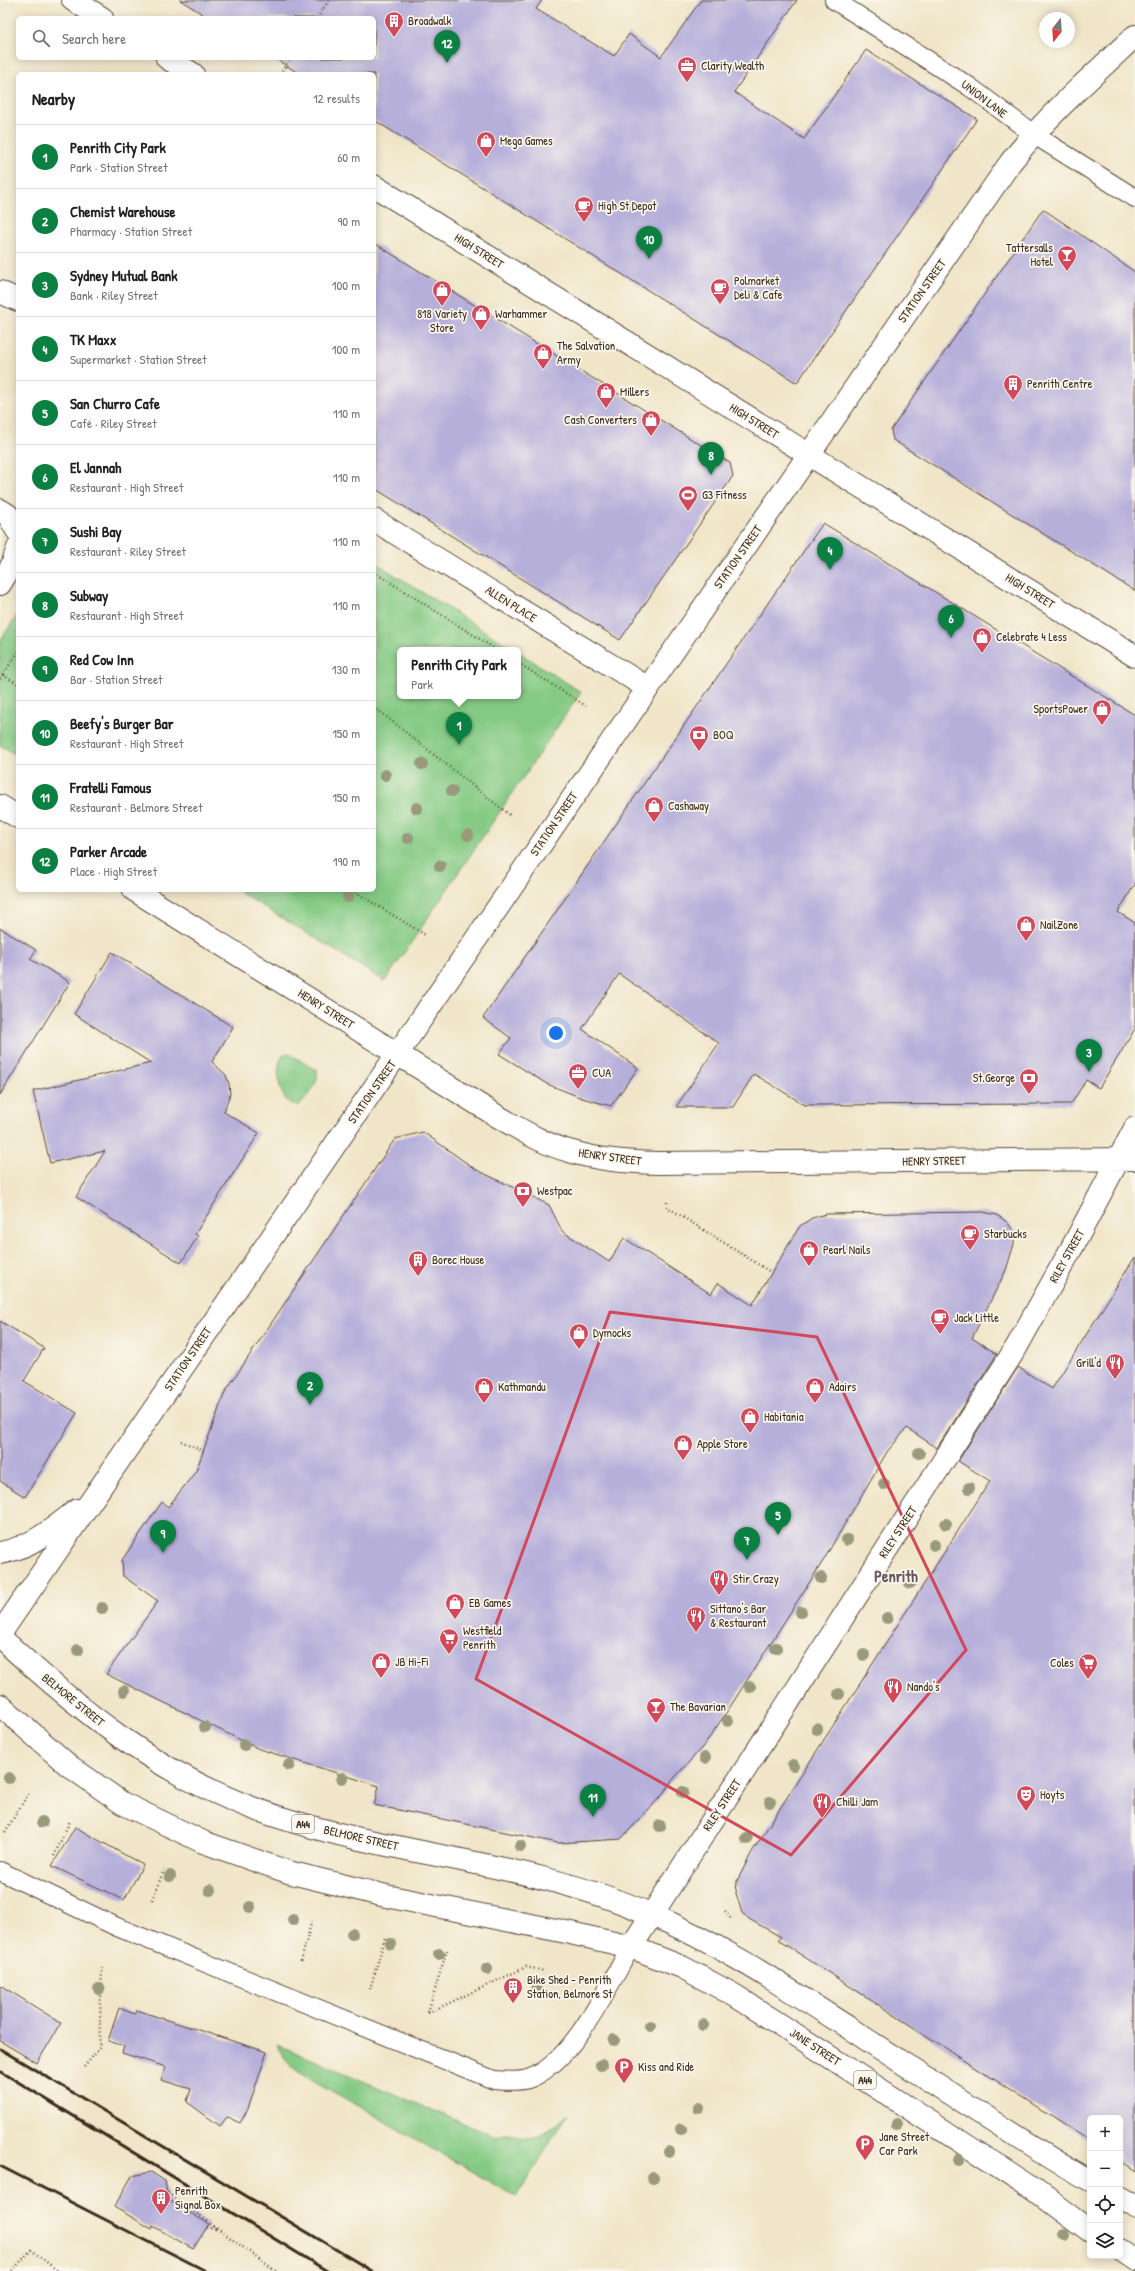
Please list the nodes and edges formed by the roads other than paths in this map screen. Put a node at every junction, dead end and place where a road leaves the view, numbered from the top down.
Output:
1 (73, 0) edge
2 (834, 0) edge
3 (99, 16) edge
4 (1135, 36) edge
5 (170, 60) edge
6 (190, 72) edge
7 (1033, 134) junction
8 (376, 187) edge
9 (1135, 198) edge
10 (0, 292) edge
11 (16, 299) edge
12 (808, 455) junction
13 (0, 510) edge
14 (376, 521) edge
15 (16, 529) edge
16 (16, 554) edge
17 (0, 584) edge
18 (1135, 656) edge
19 (648, 688) junction
20 (0, 806) edge
21 (16, 816) edge
22 (137, 892) edge
23 (397, 1055) junction
24 (1135, 1128) edge
25 (1127, 1159) edge
26 (97, 1492) junction
27 (0, 1553) edge
28 (0, 1636) edge
29 (0, 1705) edge
30 (0, 1871) edge
31 (651, 1914) junction
32 (631, 1947) junction
33 (1087, 2179) edge
34 (1123, 2200) edge
35 (1135, 2207) edge
36 (1087, 2229) edge
37 (1123, 2253) edge
38 (1135, 2261) edge

1 - 3 main road
2 - 7 lane, UNION LANE
4 - 7 main road, STATION STREET
5 - 6 main road
7 - 9 lane, UNION LANE
7 - 12 main road, STATION STREET
8 - 12 main road, HIGH STREET
10 - 11 main road
12 - 18 main road, HIGH STREET
12 - 19 main road, STATION STREET
13 - 15 main road
14 - 19 main road, ALLEN PLACE
16 - 17 main road
19 - 23 main road, STATION STREET
20 - 21 main road
22 - 23 main road, HENRY STREET
23 - 25 main road, HENRY STREET
23 - 26 main road, STATION STREET
24 - 25 main road, RILEY STREET
25 - 31 main road, RILEY STREET
26 - 27 main road
26 - 28 main road, STATION STREET
28 - 31 main road, BELMORE STREET / A44
29 - 32 main road, A44
30 - 32 lane
31 - 32 main road, RILEY STREET
31 - 33 main road, A44
32 - 36 main road, JANE STREET / A44
34 - 35 main road
37 - 38 main road

